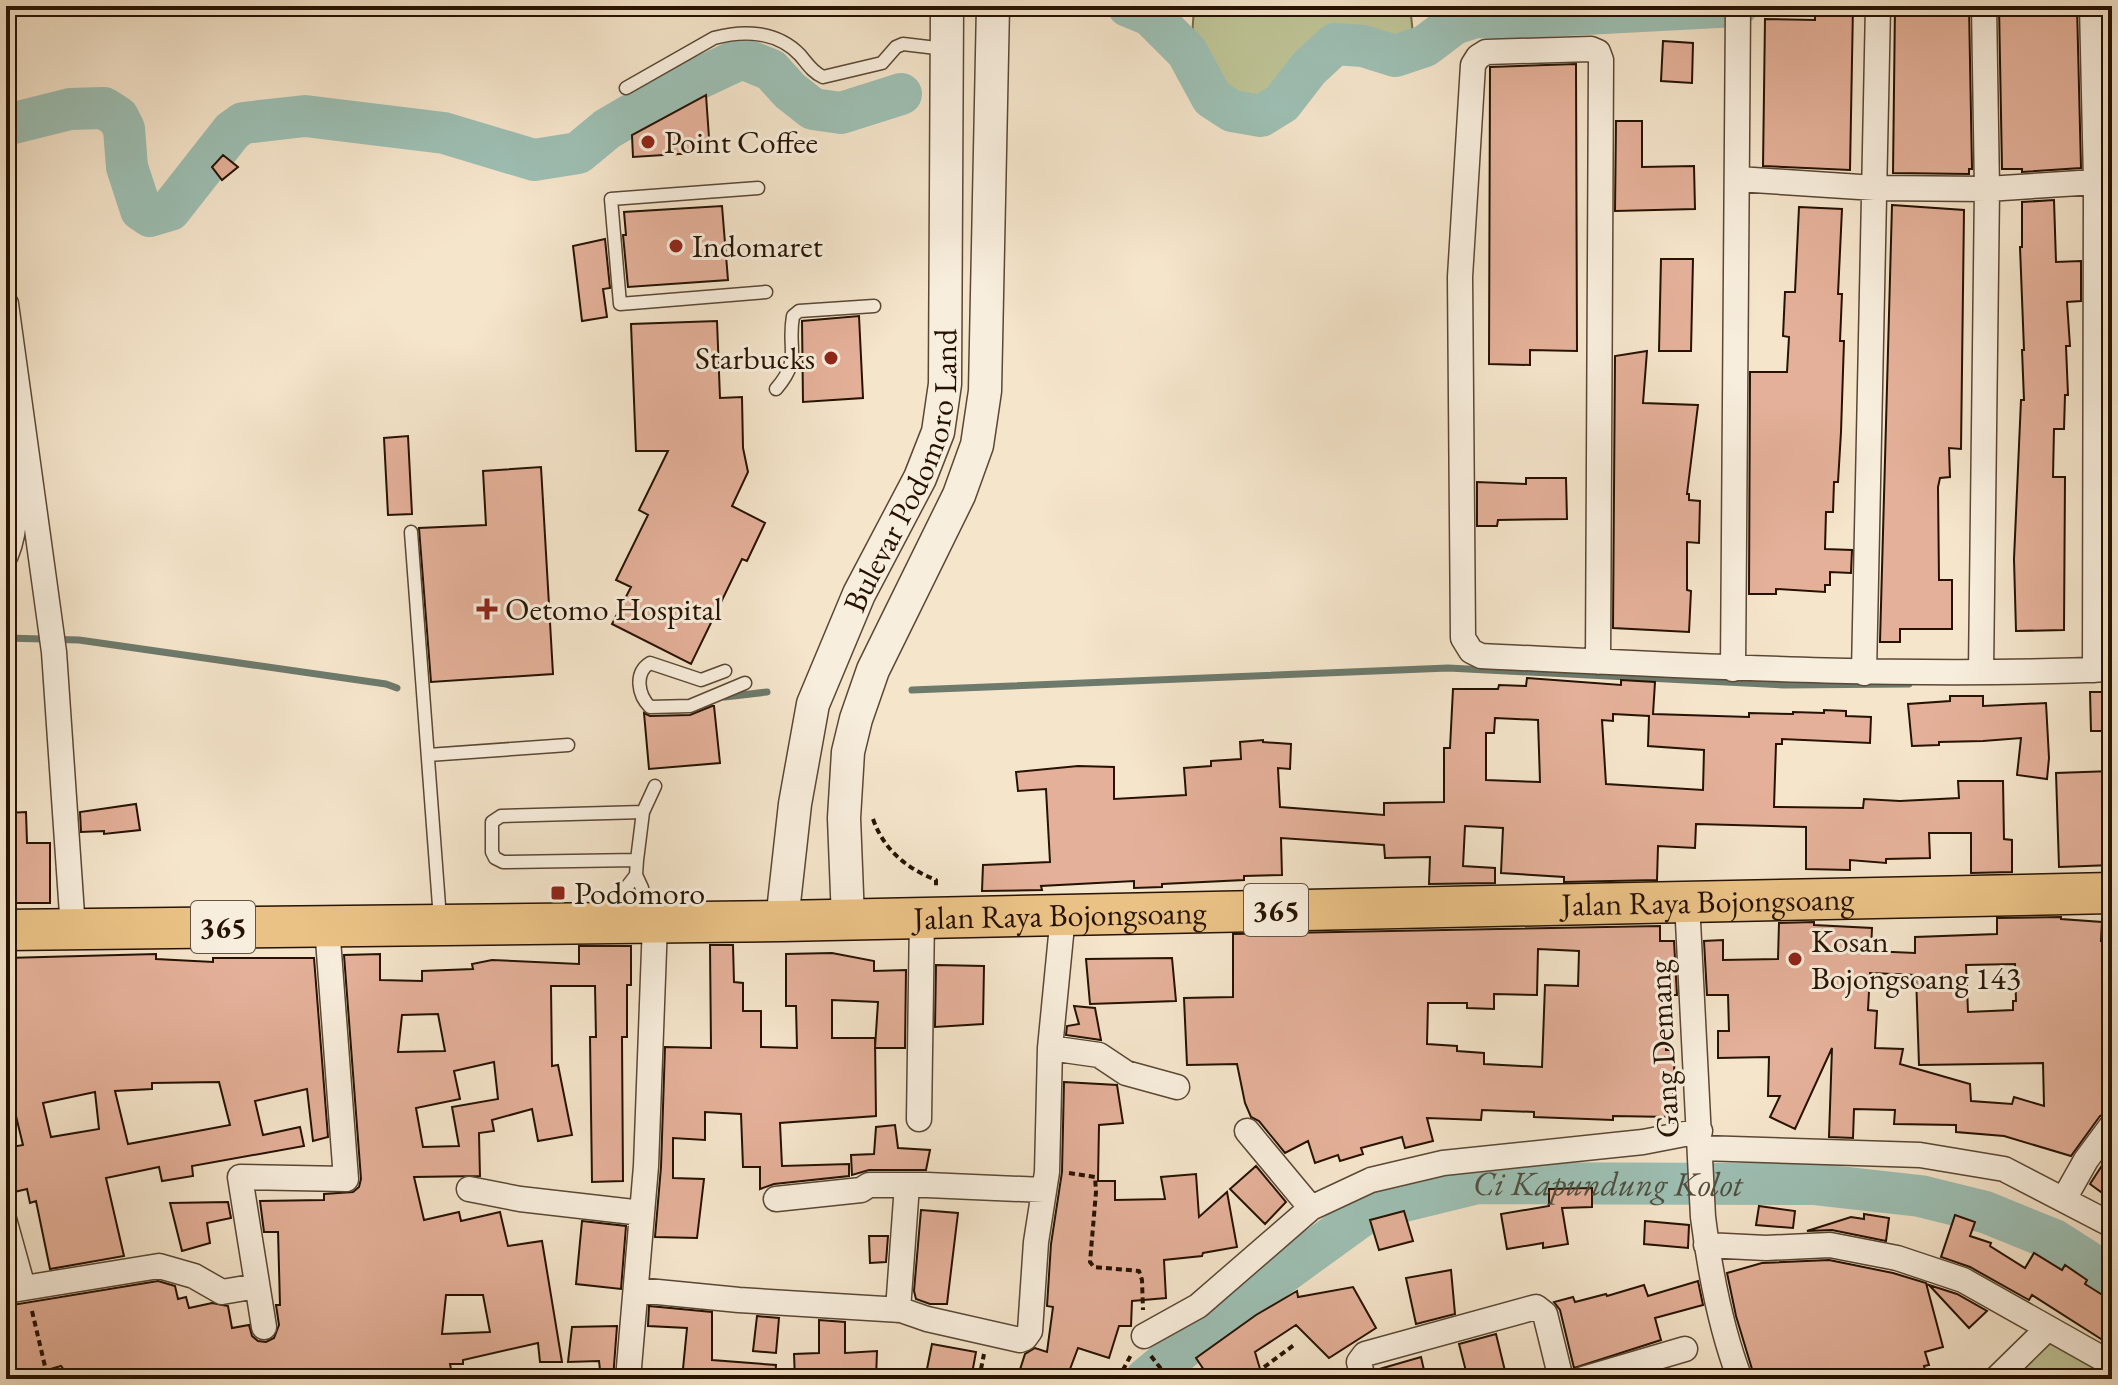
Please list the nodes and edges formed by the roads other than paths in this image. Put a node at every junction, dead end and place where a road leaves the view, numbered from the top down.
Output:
1 (947, 6) edge
2 (993, 6) edge
3 (1878, 6) edge
4 (1984, 6) edge
5 (2092, 6) edge
6 (1738, 12) edge
7 (945, 49) junction
8 (626, 88) dead end
9 (945, 114) junction
10 (989, 117) junction
11 (1738, 179) junction
12 (2104, 182) edge
13 (758, 188) dead end
14 (1875, 188) junction
15 (1987, 189) junction
16 (766, 292) dead end
17 (6, 304) edge
18 (874, 306) dead end
19 (776, 389) dead end
20 (6, 450) edge
21 (411, 532) dead end
22 (6, 555) edge
23 (1598, 662) junction
24 (1733, 669) junction
25 (2104, 669) edge
26 (725, 671) dead end
27 (1981, 672) junction
28 (1864, 673) junction
29 (745, 683) dead end
30 (568, 745) dead end
31 (805, 746) junction
32 (848, 752) junction
33 (428, 755) junction
34 (655, 786) dead end
35 (643, 812) junction
36 (637, 860) junction
37 (636, 875) junction
38 (2112, 893) edge
39 (1687, 902) junction
40 (1063, 915) junction
41 (922, 917) junction
42 (848, 919) junction
43 (782, 921) junction
44 (642, 922) junction
45 (440, 924) junction
46 (327, 926) junction
47 (73, 929) junction
48 (6, 930) edge
49 (1050, 1048) junction
50 (1177, 1087) dead end
51 (919, 1119) dead end
52 (2112, 1125) edge
53 (1247, 1131) dead end
54 (1701, 1145) junction
55 (1045, 1181) junction
56 (907, 1185) junction
57 (469, 1189) dead end
58 (776, 1199) dead end
59 (2064, 1199) junction
60 (1311, 1208) junction
61 (642, 1213) junction
62 (6, 1215) edge
63 (2112, 1225) edge
64 (1706, 1245) junction
65 (257, 1286) junction
66 (16, 1289) edge
67 (637, 1290) junction
68 (898, 1310) junction
69 (264, 1327) dead end
70 (2048, 1328) junction
71 (1144, 1342) road end
72 (1685, 1349) dead end
73 (2112, 1364) edge
74 (628, 1379) edge
75 (1363, 1379) edge
76 (1561, 1379) edge
77 (1583, 1379) edge
78 (1740, 1379) edge
79 (1996, 1379) edge

1 - 7 street, Bulevar Podomoro Land
2 - 10 street, Bulevar Podomoro Land
3 - 14 street
4 - 15 street
5 - 12 street
6 - 11 street
7 - 8 lane
7 - 9 street, Bulevar Podomoro Land
9 - 10 street
9 - 31 street, Bulevar Podomoro Land
10 - 32 street, Bulevar Podomoro Land
11 - 14 street
11 - 24 street
12 - 15 street
12 - 25 street
13 - 16 lane
14 - 15 street
14 - 28 street
15 - 27 street
17 - 47 street
18 - 19 lane
20 - 22 street
21 - 33 lane
23 - 23 street
23 - 24 street
24 - 28 street
25 - 27 street
26 - 29 lane
27 - 28 street
30 - 33 lane
31 - 32 street
31 - 43 street, Bulevar Podomoro Land
32 - 42 street, Bulevar Podomoro Land
33 - 45 lane
34 - 35 lane
35 - 36 lane
35 - 36 lane
36 - 37 lane
37 - 44 lane
37 - 44 lane
38 - 39 main road, Jalan Raya Bojongsoang / 365
39 - 40 main road, Jalan Raya Bojongsoang / 365
39 - 54 street, Gang Demang
40 - 41 main road, Jalan Raya Bojongsoang / 365
40 - 49 street
41 - 42 main road, Jalan Raya Bojongsoang / 365
41 - 51 street
42 - 43 main road, Jalan Raya Bojongsoang / 365
43 - 44 main road, Jalan Raya Bojongsoang / 365
44 - 45 main road, Jalan Raya Bojongsoang / 365
44 - 61 street
45 - 46 main road, Jalan Raya Bojongsoang / 365
46 - 47 main road, Jalan Raya Bojongsoang / 365
46 - 65 street
47 - 48 main road, Jalan Raya Bojongsoang / 365
49 - 50 street
49 - 55 street
52 - 59 street
53 - 60 street
54 - 59 street
54 - 60 street
54 - 64 street, Gang Demang
55 - 56 street
55 - 68 street
56 - 58 street
56 - 68 street
57 - 61 street
59 - 63 street
60 - 71 street
61 - 67 street
62 - 66 street
64 - 70 street
64 - 78 street, Gang Demang
65 - 66 street
65 - 69 street
67 - 68 street
67 - 74 street
70 - 73 street
70 - 79 street
72 - 77 street
75 - 76 street

